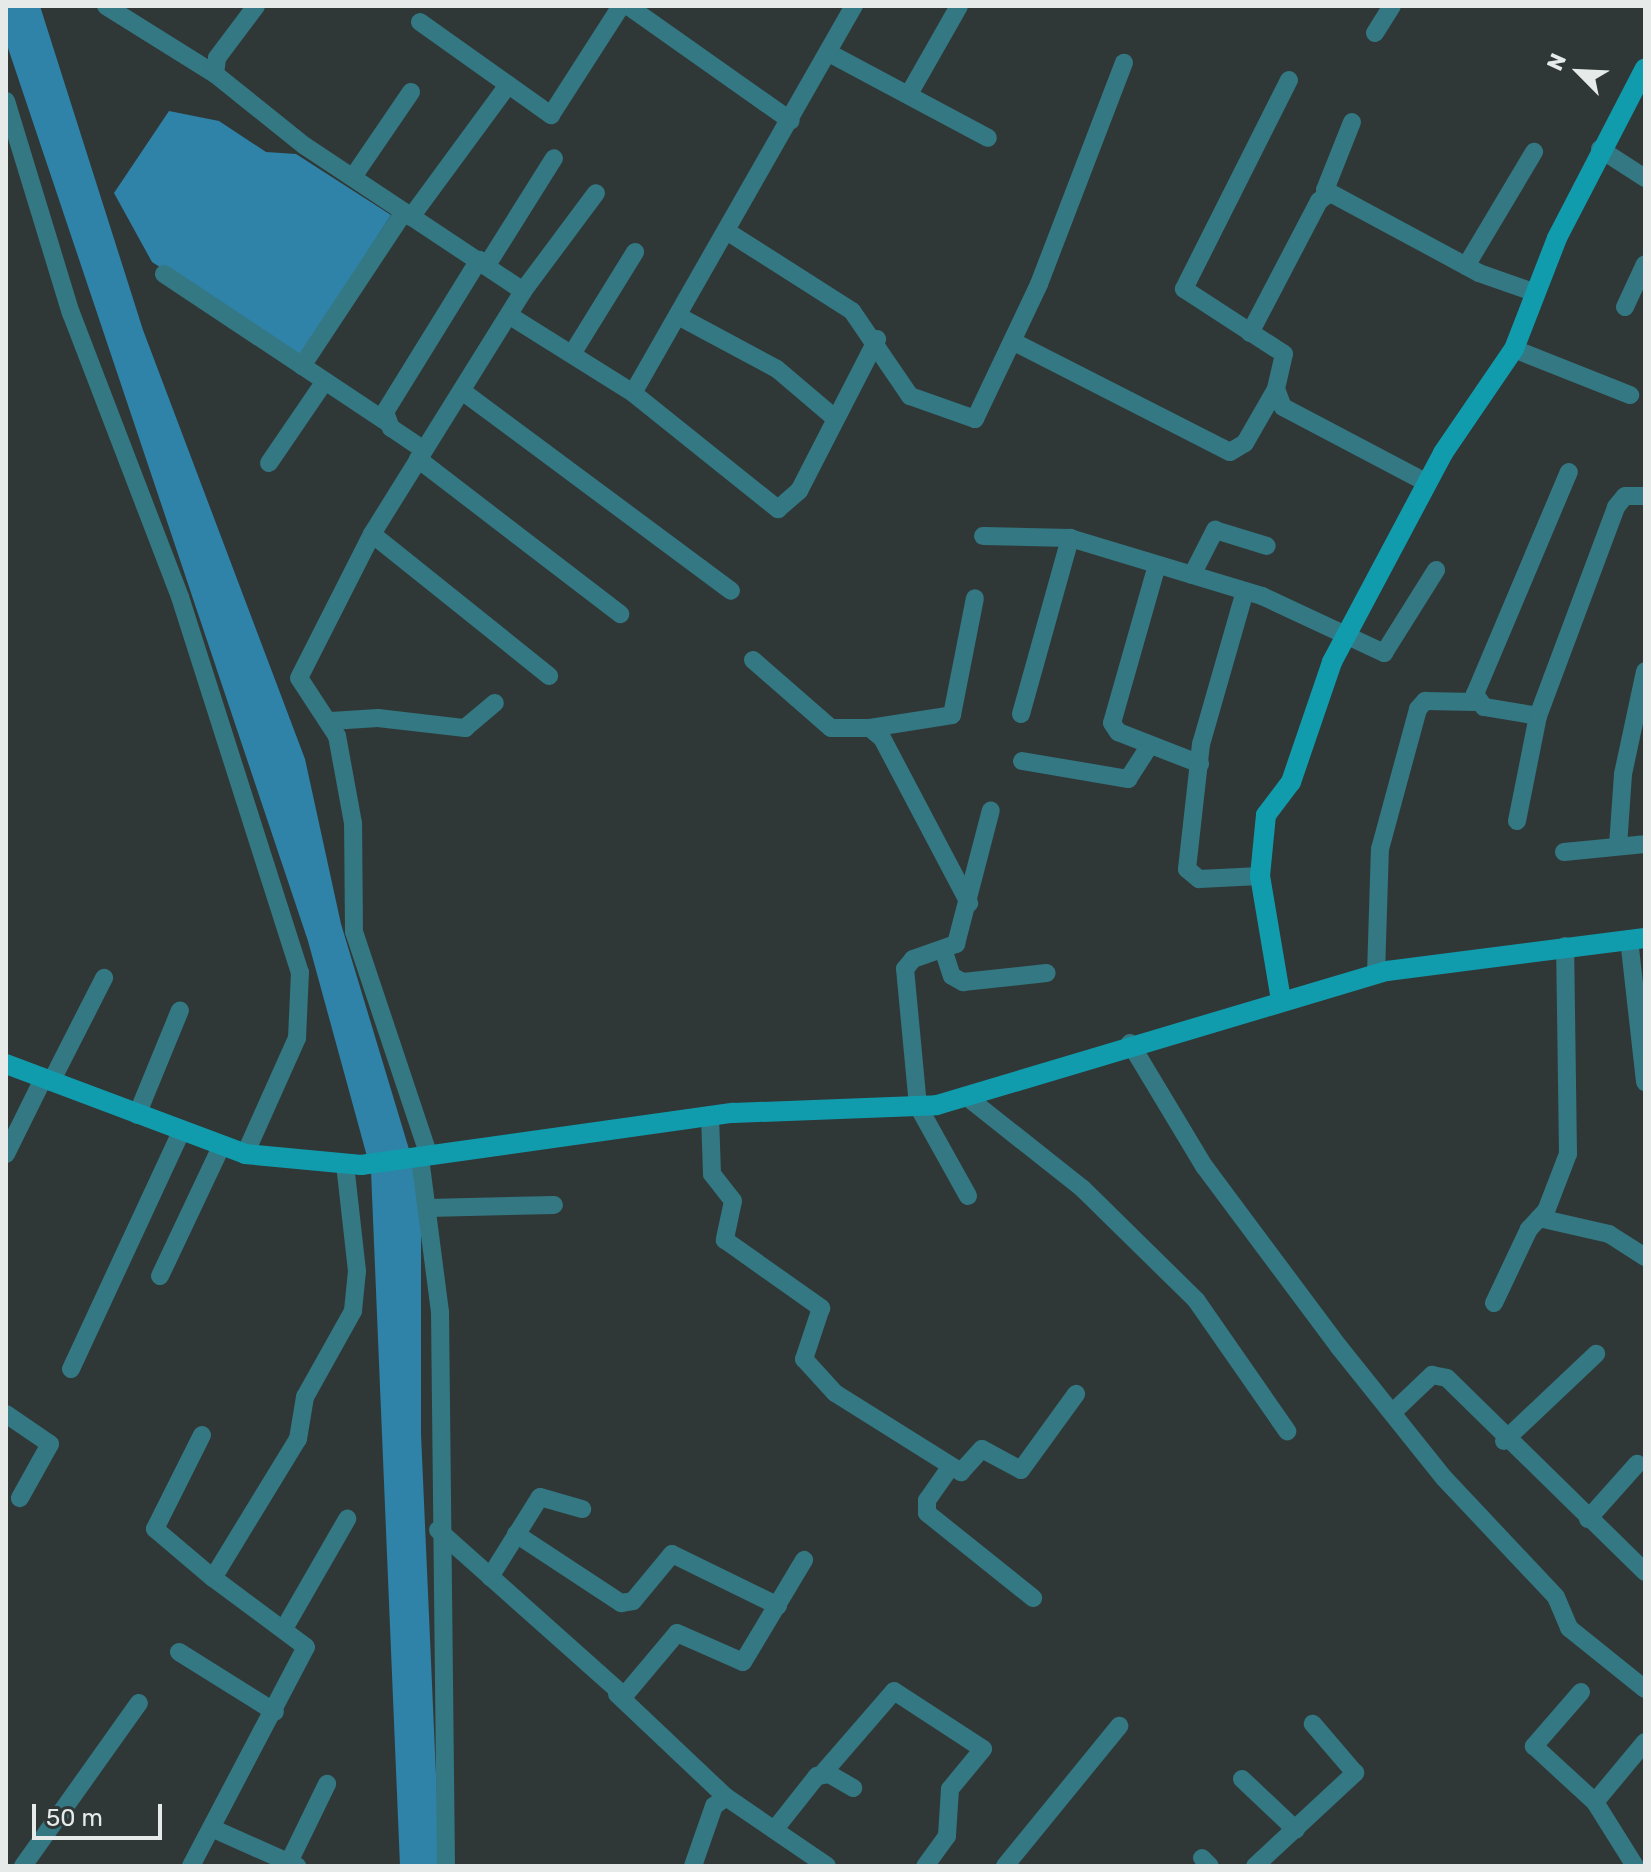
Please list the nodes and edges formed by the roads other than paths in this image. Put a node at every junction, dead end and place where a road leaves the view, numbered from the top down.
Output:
1 (106, 6) edge
2 (256, 6) edge
3 (621, 6) edge
4 (628, 6) edge
5 (854, 6) edge
6 (959, 6) edge
7 (1392, 6) edge
8 (420, 22) dead end
9 (1375, 33) dead end
10 (829, 53) junction
11 (1124, 63) dead end
12 (1645, 68) edge
13 (215, 74) junction
14 (1289, 80) dead end
15 (508, 85) junction
16 (411, 92) dead end
17 (909, 94) junction
18 (6, 101) edge
19 (791, 121) junction
20 (1352, 122) dead end
21 (988, 138) dead end
22 (1600, 149) junction
23 (1534, 152) dead end
24 (554, 158) dead end
25 (353, 177) junction
26 (1645, 178) edge
27 (596, 193) dead end
28 (1330, 193) junction
29 (408, 214) junction
30 (728, 232) junction
31 (635, 252) dead end
32 (483, 262) junction
33 (1645, 264) edge
34 (1466, 266) junction
35 (164, 274) dead end
36 (523, 291) junction
37 (1536, 293) junction
38 (1625, 307) dead end
39 (510, 316) junction
40 (680, 317) junction
41 (1250, 333) junction
42 (877, 339) junction
43 (1014, 342) junction
44 (1514, 349) junction
45 (572, 354) junction
46 (302, 366) junction
47 (325, 381) junction
48 (1276, 389) junction
49 (462, 391) junction
50 (633, 393) junction
51 (1630, 395) dead end
52 (836, 419) junction
53 (385, 421) junction
54 (421, 454) junction
55 (269, 463) dead end
56 (1569, 472) dead end
57 (1427, 483) junction
58 (1645, 496) edge
59 (372, 534) junction
60 (983, 536) dead end
61 (1070, 538) junction
62 (1267, 546) dead end
63 (1157, 565) junction
64 (1436, 570) dead end
65 (1192, 575) junction
66 (731, 591) dead end
67 (1245, 591) junction
68 (975, 598) dead end
69 (620, 614) dead end
70 (1343, 640) junction
71 (753, 660) dead end
72 (1645, 671) edge
73 (549, 676) dead end
74 (1476, 702) junction
75 (495, 703) dead end
76 (1021, 714) dead end
77 (1538, 716) junction
78 (331, 721) junction
79 (870, 728) junction
80 (1150, 745) junction
81 (1022, 761) dead end
82 (1200, 764) junction
83 (991, 810) dead end
84 (1517, 821) dead end
85 (1645, 844) edge
86 (1618, 846) junction
87 (1564, 852) dead end
88 (1260, 876) junction
89 (969, 903) junction
90 (1637, 938) edge
91 (1565, 946) junction
92 (944, 952) junction
93 (1047, 973) dead end
94 (1376, 974) junction
95 (104, 978) dead end
96 (1281, 1000) junction
97 (180, 1010) dead end
98 (1130, 1043) junction
99 (6, 1064) edge
100 (47, 1080) junction
101 (1645, 1082) edge
102 (967, 1097) junction
103 (918, 1106) junction
104 (137, 1115) junction
105 (710, 1116) junction
106 (181, 1132) junction
107 (221, 1147) junction
108 (6, 1154) edge
109 (245, 1154) junction
110 (419, 1159) junction
111 (353, 1165) junction
112 (968, 1196) dead end
113 (554, 1205) dead end
114 (427, 1208) junction
115 (1539, 1218) junction
116 (1645, 1257) edge
117 (160, 1276) dead end
118 (1494, 1303) dead end
119 (1596, 1354) dead end
120 (71, 1369) dead end
121 (1076, 1394) dead end
122 (1393, 1412) junction
123 (6, 1414) edge
124 (1287, 1431) dead end
125 (202, 1435) dead end
126 (1504, 1441) junction
127 (1637, 1464) dead end
128 (949, 1469) junction
129 (20, 1498) dead end
130 (582, 1509) dead end
131 (347, 1519) dead end
132 (1588, 1519) junction
133 (438, 1530) junction
134 (516, 1534) junction
135 (804, 1560) dead end
136 (1645, 1572) edge
137 (490, 1577) junction
138 (213, 1578) junction
139 (1033, 1598) dead end
140 (778, 1606) junction
141 (285, 1627) junction
142 (179, 1652) dead end
143 (1645, 1689) edge
144 (1581, 1692) dead end
145 (617, 1694) junction
146 (139, 1703) dead end
147 (275, 1712) junction
148 (1313, 1724) dead end
149 (1119, 1726) dead end
150 (1645, 1742) edge
151 (823, 1773) junction
152 (1242, 1779) dead end
153 (327, 1784) dead end
154 (853, 1788) dead end
155 (726, 1797) junction
156 (1595, 1802) junction
157 (775, 1829) junction
158 (216, 1830) junction
159 (1296, 1830) junction
160 (293, 1864) edge
161 (23, 1866) edge
162 (191, 1866) edge
163 (446, 1866) edge
164 (693, 1866) edge
165 (827, 1866) edge
166 (925, 1866) edge
167 (1005, 1866) edge
168 (1255, 1866) edge
169 (1635, 1866) edge

1 - 13 street
2 - 13 street
3 - 15 street
4 - 19 street
5 - 10 street
6 - 17 street
7 - 9 street
8 - 15 street
10 - 17 street
10 - 19 street
11 - 43 street
12 - 22 street
13 - 25 street
14 - 41 street
15 - 29 street
16 - 25 street
17 - 21 street
18 - 109 street
19 - 30 street
20 - 28 street
22 - 26 street
22 - 37 street
23 - 34 street
24 - 32 street
25 - 29 street
27 - 36 street
28 - 34 street
28 - 41 street
29 - 32 street
29 - 46 street
30 - 40 street
30 - 42 street
31 - 45 street
32 - 36 street
32 - 53 street
33 - 38 street
34 - 37 street
35 - 46 street
36 - 39 street
37 - 44 street
39 - 45 street
39 - 49 street
40 - 50 street
40 - 52 street
41 - 48 street
42 - 43 street
42 - 52 street
43 - 48 street
44 - 51 street
44 - 57 street
45 - 50 street
46 - 47 street
47 - 53 street
47 - 55 street
48 - 57 street
49 - 54 street
49 - 66 street
50 - 52 street
53 - 54 street
54 - 59 street
54 - 69 street
56 - 74 street
57 - 70 street
58 - 77 street
59 - 73 street
59 - 78 street
60 - 61 street
61 - 63 street
61 - 76 street
62 - 65 street
63 - 65 street
63 - 80 street
64 - 70 street
65 - 67 street
67 - 70 street
67 - 82 street
68 - 79 street
70 - 88 street
71 - 79 street
72 - 86 street
74 - 77 street
74 - 94 street
75 - 78 street
77 - 84 street
78 - 110 street
79 - 89 street
80 - 81 street
80 - 82 street
82 - 88 street
83 - 89 street
85 - 86 street
86 - 87 street
88 - 96 street
89 - 92 street
90 - 91 street
90 - 101 street
91 - 94 street
91 - 115 street
92 - 93 street
92 - 103 street
94 - 96 street
95 - 100 street
96 - 98 street
97 - 104 street
98 - 102 street
98 - 122 street
99 - 100 street
100 - 104 street
100 - 108 street
102 - 103 street
102 - 124 street
103 - 105 street
103 - 112 street
104 - 106 street
105 - 110 street
105 - 128 street
106 - 107 street
106 - 120 street
107 - 109 street
107 - 117 street
109 - 111 street
110 - 111 street
110 - 114 street
111 - 138 street
113 - 114 street
114 - 133 street
115 - 116 street
115 - 118 street
119 - 126 street
121 - 128 street
122 - 126 street
122 - 143 street
123 - 129 street
125 - 138 street
126 - 132 street
127 - 132 street
128 - 139 street
130 - 134 street
131 - 141 street
132 - 136 street
133 - 137 street
133 - 163 street
134 - 137 street
134 - 140 street
135 - 140 street
137 - 145 street
138 - 141 street
140 - 145 street
141 - 147 street
142 - 147 street
144 - 156 street
145 - 155 street
146 - 161 street
147 - 158 street
148 - 159 street
149 - 167 street
150 - 156 street
151 - 154 street
151 - 157 street
151 - 166 street
152 - 159 street
153 - 160 street
155 - 157 street
155 - 164 street
156 - 169 street
157 - 165 street
158 - 160 street
158 - 162 street
159 - 168 street

